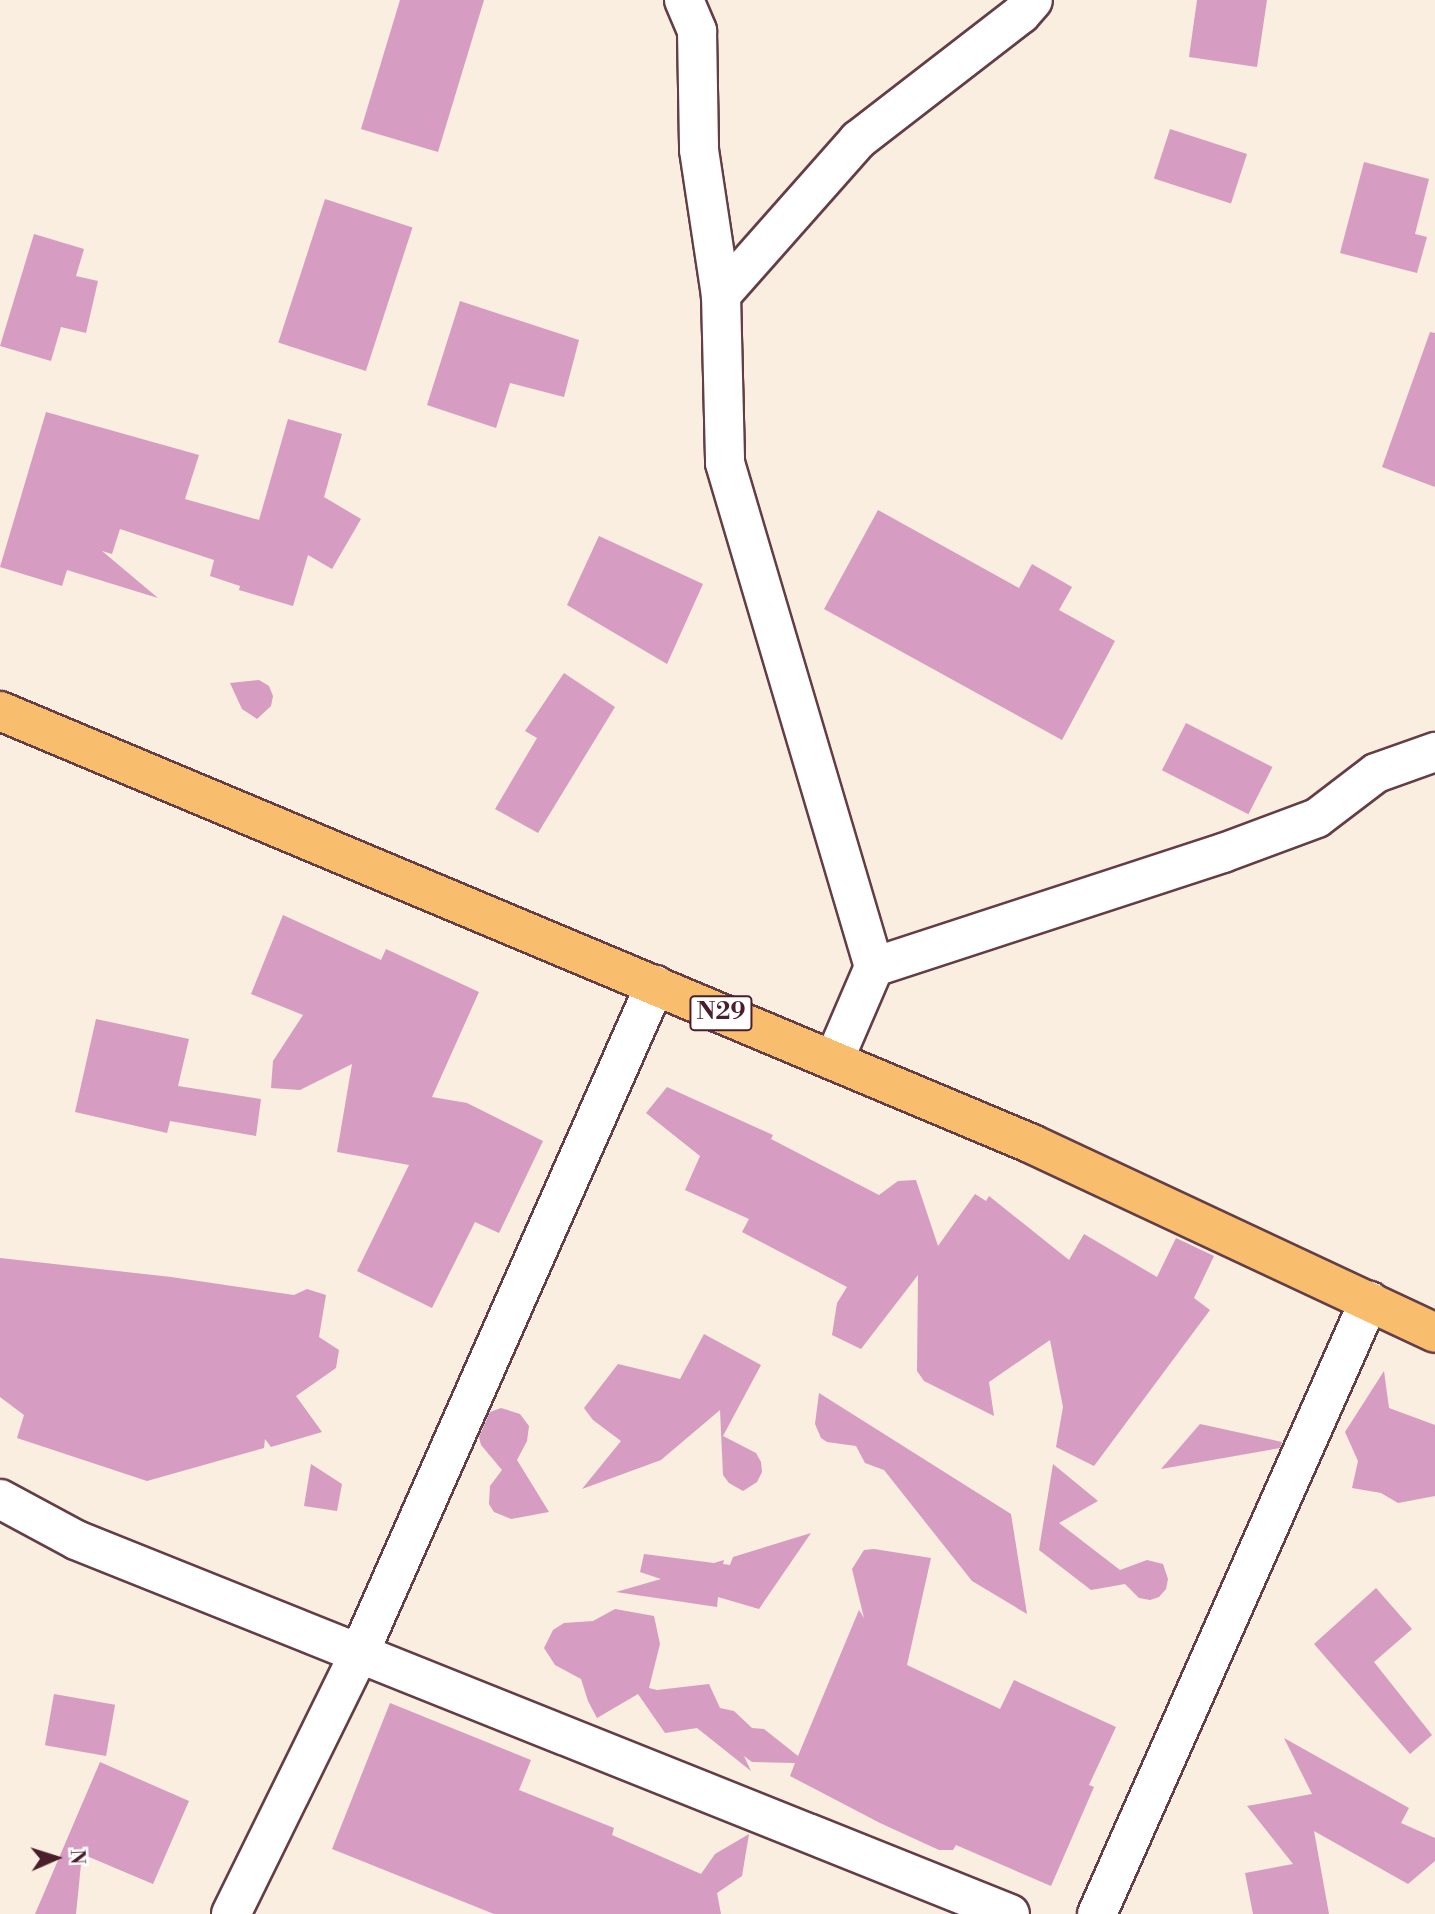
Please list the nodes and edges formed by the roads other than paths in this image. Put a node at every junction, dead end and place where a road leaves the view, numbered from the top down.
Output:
1 (684, 0) edge
2 (1033, 0) edge
3 (721, 295) junction
4 (0, 711) edge
5 (1435, 752) edge
6 (874, 967) junction
7 (655, 985) junction
8 (834, 1060) junction
9 (1369, 1301) junction
10 (1435, 1333) edge
11 (0, 1499) edge
12 (358, 1656) junction
13 (231, 1914) edge
14 (1010, 1914) edge
15 (1097, 1914) edge

1 - 3 street
2 - 3 street
3 - 6 street
4 - 7 main road, N29
5 - 6 street
6 - 8 street
7 - 8 main road, N29
7 - 12 street
8 - 9 main road, N29
9 - 10 main road, N29
9 - 15 street
11 - 12 street
12 - 13 street
12 - 14 street

